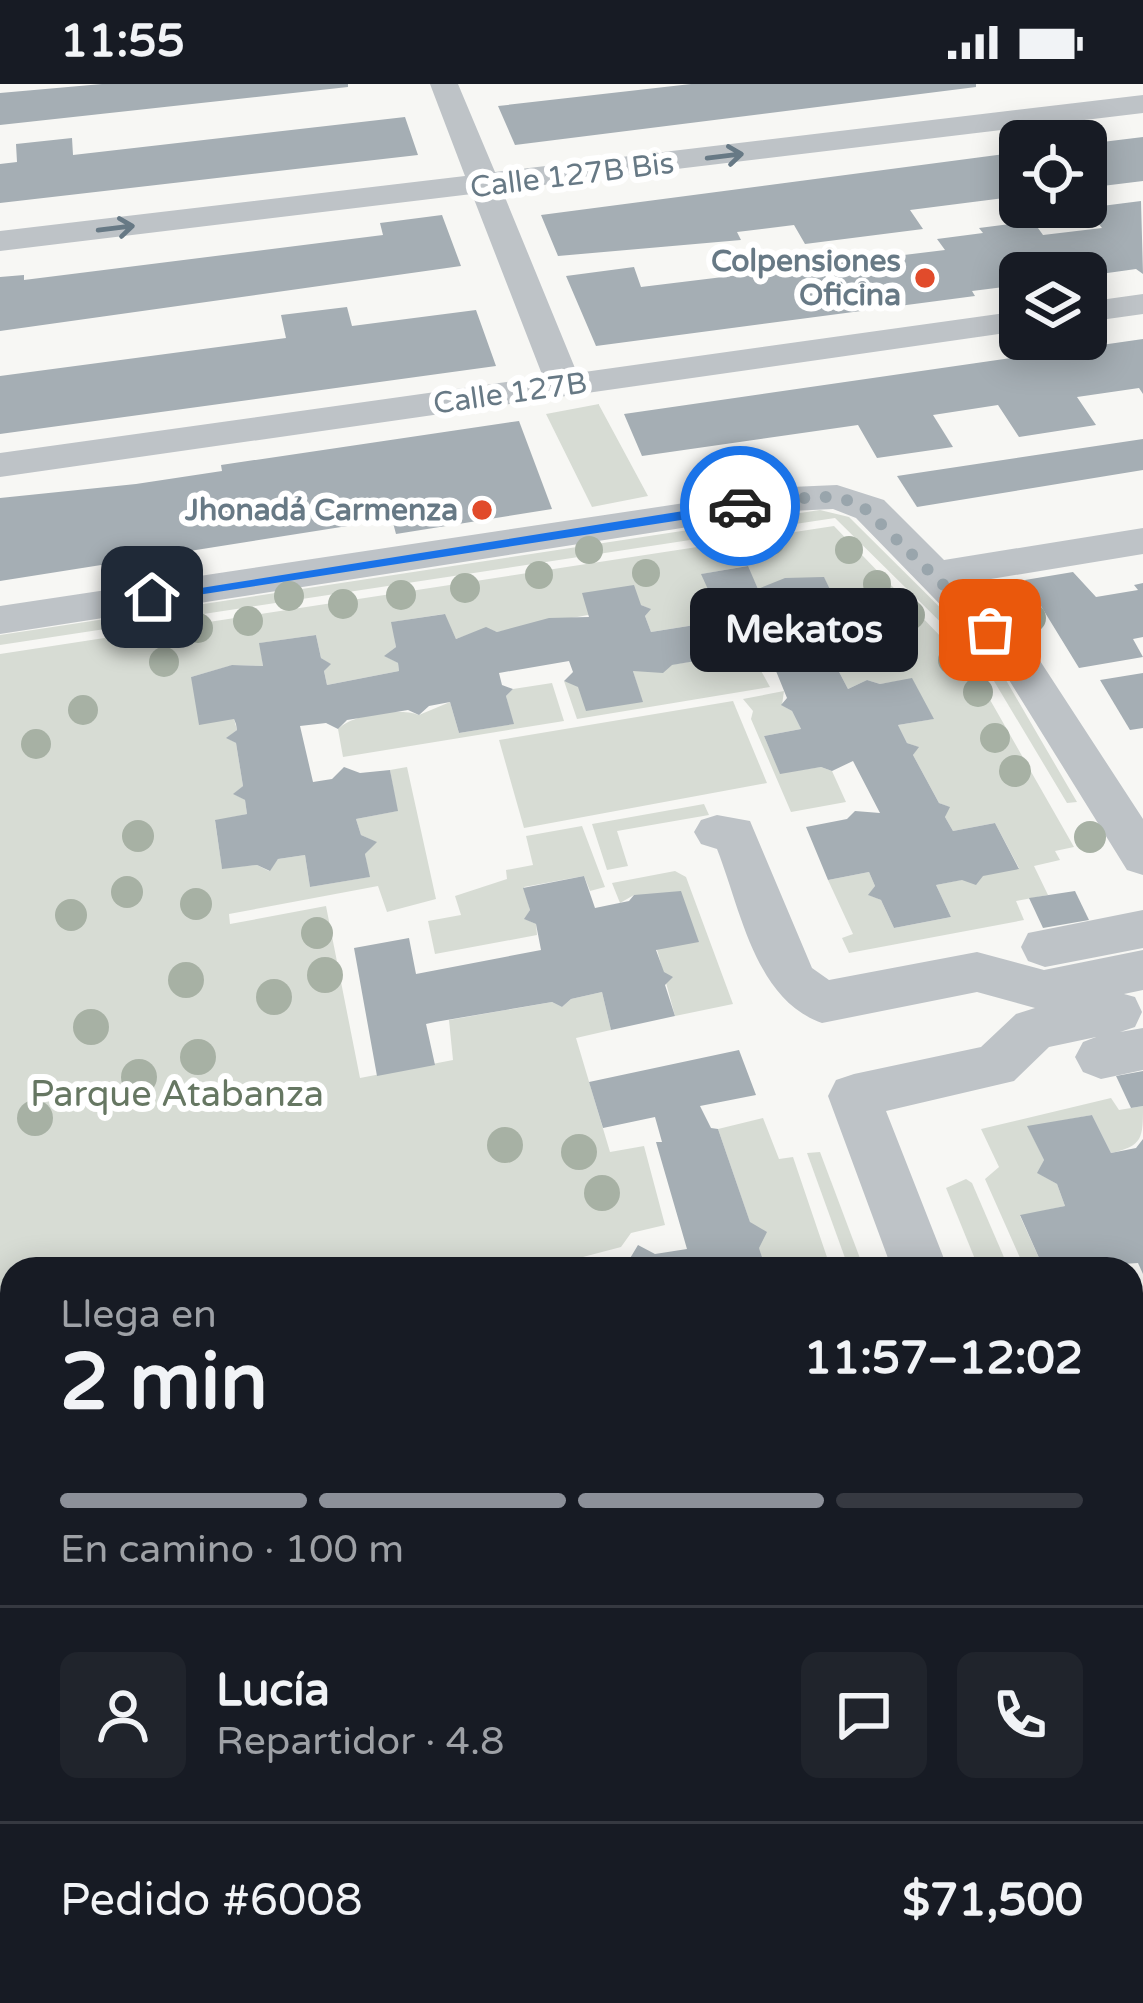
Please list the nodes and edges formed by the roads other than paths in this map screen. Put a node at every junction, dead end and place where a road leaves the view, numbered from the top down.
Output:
1 (445, 84) edge
2 (1143, 104) edge
3 (484, 186) junction
4 (0, 241) edge
5 (1143, 304) edge
6 (1107, 309) edge
7 (999, 325) edge
8 (564, 386) junction
9 (0, 465) edge
10 (1143, 541) edge
11 (936, 575) junction
12 (0, 620) edge
13 (1129, 806) edge
14 (717, 832) dead end
15 (1143, 857) edge
16 (1143, 929) edge
17 (1045, 947) dead end
18 (1143, 970) edge
19 (1143, 1006) edge
20 (915, 1257) edge

1 - 3 street
3 -> 2 street, Calle 127B Bis
4 -> 3 street, Calle 127B Bis
3 - 8 street
5 - 6 street
7 - 8 street, Calle 127B
8 - 9 street, Calle 127B
10 - 11 street
11 - 12 street
11 - 13 street
13 - 15 street
14 - 18 street
16 - 17 street
19 - 20 street

